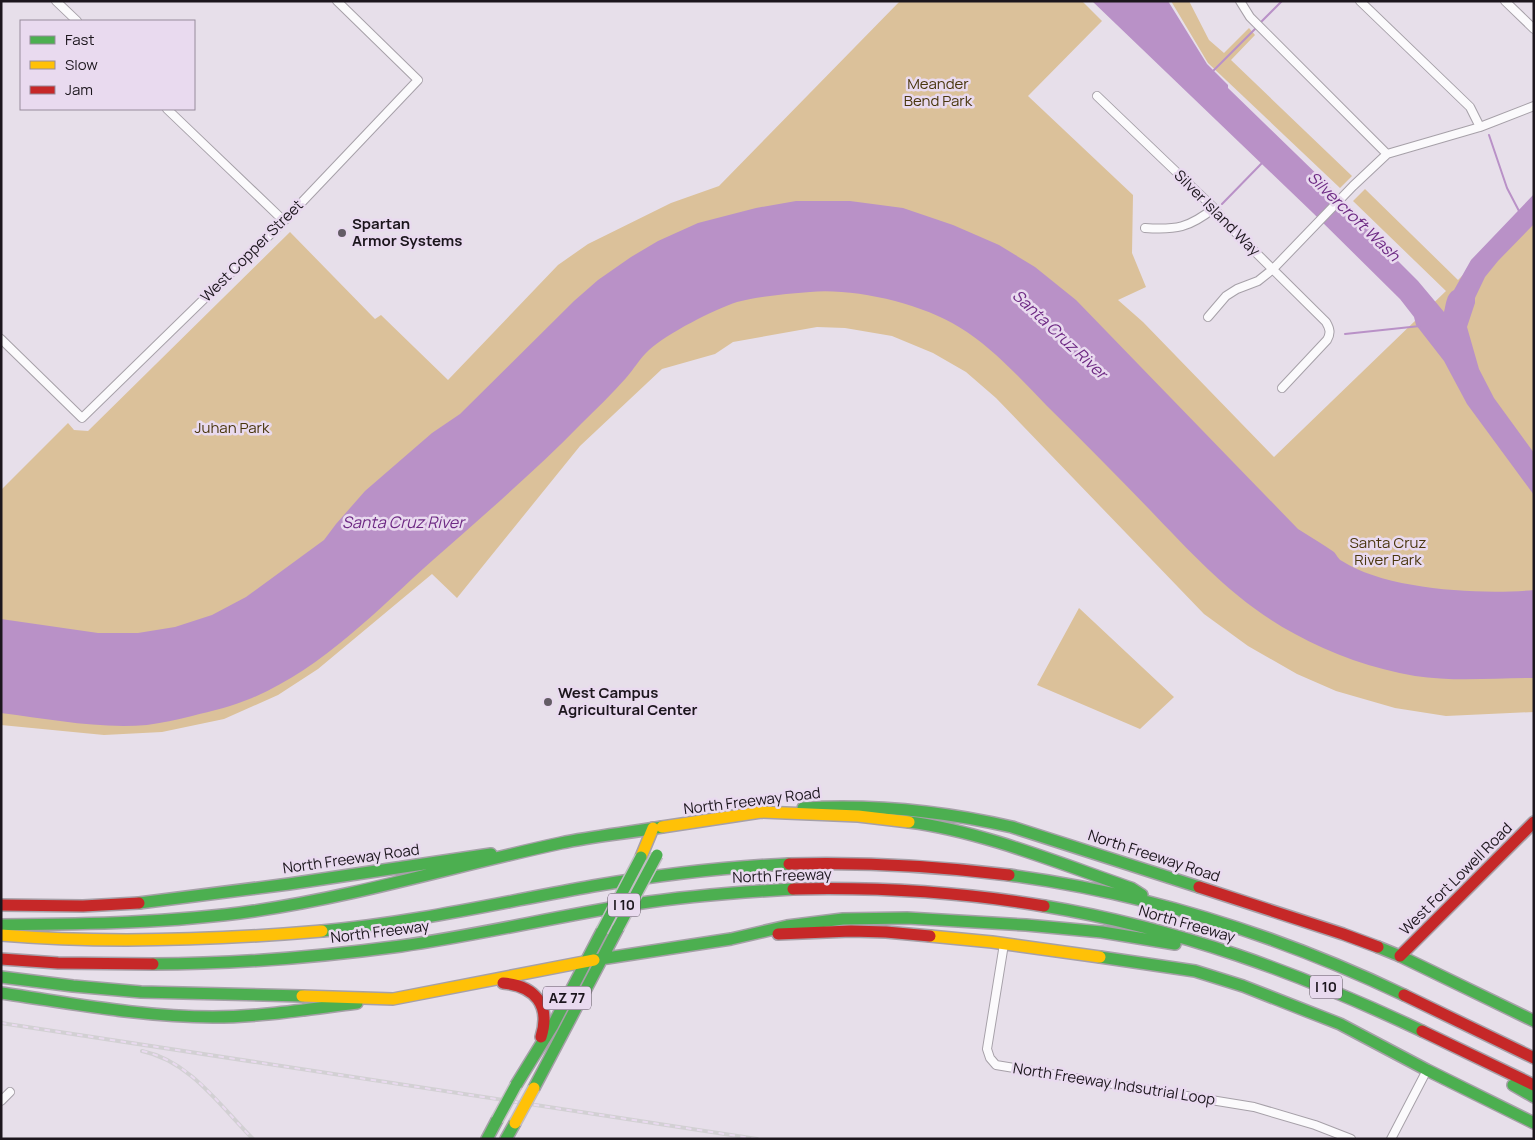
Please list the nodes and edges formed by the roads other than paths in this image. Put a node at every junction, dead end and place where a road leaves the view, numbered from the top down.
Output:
1 (56, 1) edge
2 (337, 1) edge
3 (1240, 1) edge
4 (1360, 1) edge
5 (1505, 1) edge
6 (75, 20) edge
7 (1534, 29) edge
8 (1097, 96) dead end
9 (1534, 106) edge
10 (167, 110) edge
11 (1480, 127) junction
12 (1387, 154) junction
13 (1214, 208) junction
14 (284, 221) junction
15 (1145, 228) dead end
16 (1273, 269) junction
17 (1208, 317) dead end
18 (1, 339) edge
19 (1282, 388) dead end
20 (761, 812) junction
21 (1534, 822) edge
22 (654, 828) junction
23 (562, 843) junction
24 (1156, 904) junction
25 (1, 905) edge
26 (1, 925) edge
27 (1, 935) edge
28 (731, 939) junction
29 (1004, 944) junction
30 (1243, 956) junction
31 (1400, 956) junction
32 (1, 959) edge
33 (602, 959) junction
34 (585, 962) junction
35 (1, 976) edge
36 (461, 986) junction
37 (1, 993) edge
38 (393, 999) junction
39 (1416, 1001) junction
40 (1534, 1021) edge
41 (1406, 1024) junction
42 (1534, 1050) edge
43 (1534, 1058) edge
44 (529, 1063) junction
45 (1427, 1070) junction
46 (1534, 1085) edge
47 (10, 1092) dead end
48 (1534, 1097) edge
49 (1, 1101) edge
50 (1534, 1123) edge
51 (487, 1139) edge
52 (506, 1139) edge
53 (1351, 1139) edge
54 (1392, 1139) edge

1 - 6 street
2 - 14 street, West Copper Street
3 - 12 street
4 - 11 street
5 - 7 street
8 - 13 street, Silver Island Way
9 - 11 street
10 - 14 street
11 - 12 street
12 - 16 street
13 - 15 street
13 - 16 street, Silver Island Way
14 - 18 street, West Copper Street
16 - 17 street
16 - 19 street, Silver Island Way
20 - 22 main road, North Freeway Road
20 - 24 main road
20 - 31 main road, North Freeway Road
21 - 31 main road, West Fort Lowell Road
22 - 23 main road, North Freeway Road
22 - 33 main road, AZ 77, bridge
22 - 34 main road, AZ 77, bridge
23 - 25 main road, North Freeway Road
23 - 26 main road
24 - 27 main road, North Freeway / I 10
24 - 39 main road, North Freeway / I 10
28 - 29 main road
28 - 30 main road
28 - 33 main road
29 - 45 main road
29 - 53 street, North Freeway Indsutrial Loop
30 - 32 main road, North Freeway / I 10
30 - 41 main road, North Freeway / I 10
31 - 40 main road, North Freeway Road
33 - 34 main road
33 - 52 main road, AZ 77, bridge
34 - 36 main road
34 - 44 main road, AZ 77
35 - 38 main road
36 - 38 main road
36 - 44 main road
37 - 38 main road
39 - 42 main road
39 - 43 main road, North Freeway / I 10
41 - 46 main road, North Freeway / I 10
41 - 48 main road
44 - 51 main road, AZ 77, bridge
45 - 50 main road
45 - 54 street
47 - 49 street

